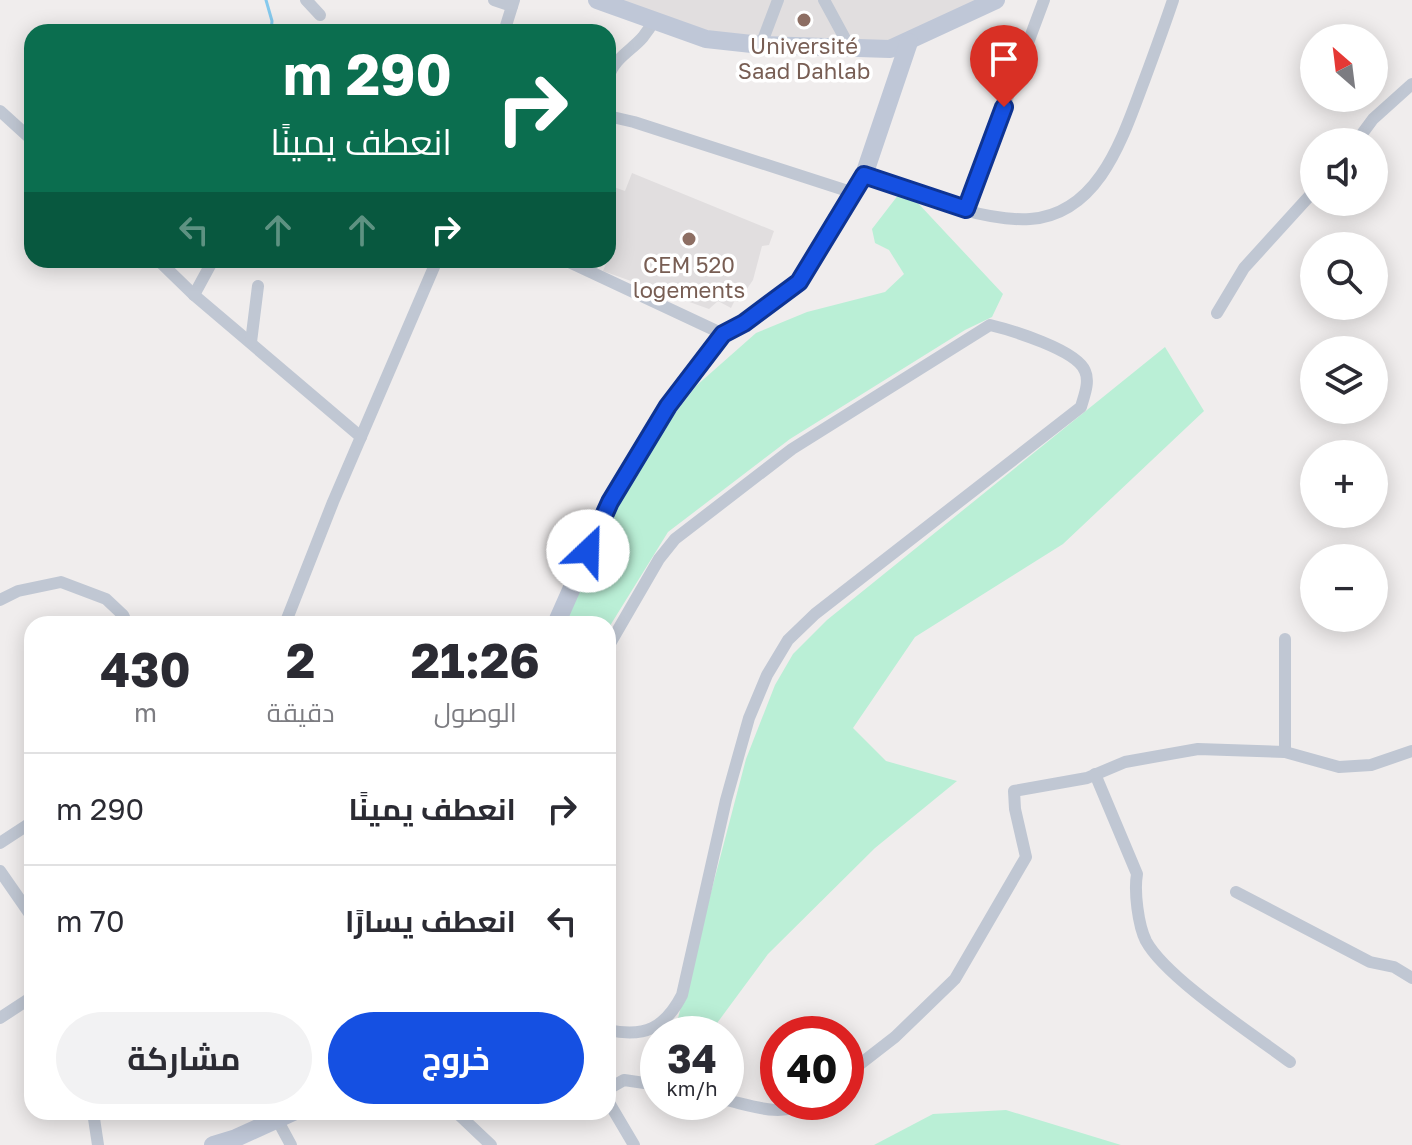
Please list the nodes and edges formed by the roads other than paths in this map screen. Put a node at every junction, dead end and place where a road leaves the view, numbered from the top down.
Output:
1 (306, 0) edge
2 (494, 0) edge
3 (778, 0) edge
4 (824, 0) edge
5 (996, 0) edge
6 (1044, 0) edge
7 (1173, 0) edge
8 (605, 1) edge
9 (513, 3) edge
10 (320, 15) dead end
11 (654, 20) junction
12 (506, 24) edge
13 (909, 42) junction
14 (761, 45) junction
15 (849, 46) junction
16 (616, 62) edge
17 (1412, 84) edge
18 (0, 111) edge
19 (616, 118) edge
20 (1366, 128) edge
21 (24, 133) edge
22 (864, 175) junction
23 (854, 193) junction
24 (1300, 206) edge
25 (966, 209) junction
26 (166, 268) edge
27 (209, 268) edge
28 (434, 268) edge
29 (582, 268) edge
30 (258, 286) dead end
31 (194, 295) junction
32 (1217, 313) dead end
33 (723, 334) junction
34 (251, 342) junction
35 (361, 437) junction
36 (0, 600) edge
37 (123, 616) edge
38 (288, 616) edge
39 (560, 616) edge
40 (616, 633) edge
41 (1285, 639) dead end
42 (1412, 751) edge
43 (1285, 752) junction
44 (1095, 774) junction
45 (24, 827) edge
46 (0, 843) edge
47 (1, 874) edge
48 (1236, 892) dead end
49 (24, 906) edge
50 (1412, 978) edge
51 (24, 1002) edge
52 (0, 1018) edge
53 (616, 1031) edge
54 (864, 1061) edge
55 (1290, 1062) dead end
56 (640, 1082) edge
57 (616, 1084) edge
58 (616, 1115) edge
59 (94, 1120) edge
60 (276, 1120) edge
61 (287, 1120) edge
62 (464, 1120) edge
63 (98, 1145) edge
64 (213, 1145) edge
65 (291, 1145) edge
66 (491, 1145) edge
67 (634, 1145) edge

1 - 10 street
2 - 9 street
3 - 14 street
4 - 15 street
5 - 13 street
6 - 25 street
7 - 25 street
8 - 11 street
9 - 12 street
11 - 14 street
11 - 16 street
13 - 15 street
13 - 22 street
14 - 15 street
17 - 20 street
18 - 21 street
19 - 23 street
22 - 23 street
22 - 25 street
23 - 33 street
24 - 32 street
26 - 31 street
27 - 31 street
28 - 35 street
29 - 33 street
30 - 34 street
31 - 34 street
33 - 39 street
34 - 35 street
35 - 38 street
36 - 37 street
40 - 53 street
41 - 43 street
42 - 43 street
43 - 44 street
44 - 54 street
44 - 55 street
45 - 46 street
47 - 49 street
48 - 50 street
51 - 52 street
56 - 57 street
58 - 67 street
59 - 63 street
60 - 64 street
61 - 65 street
62 - 66 street

